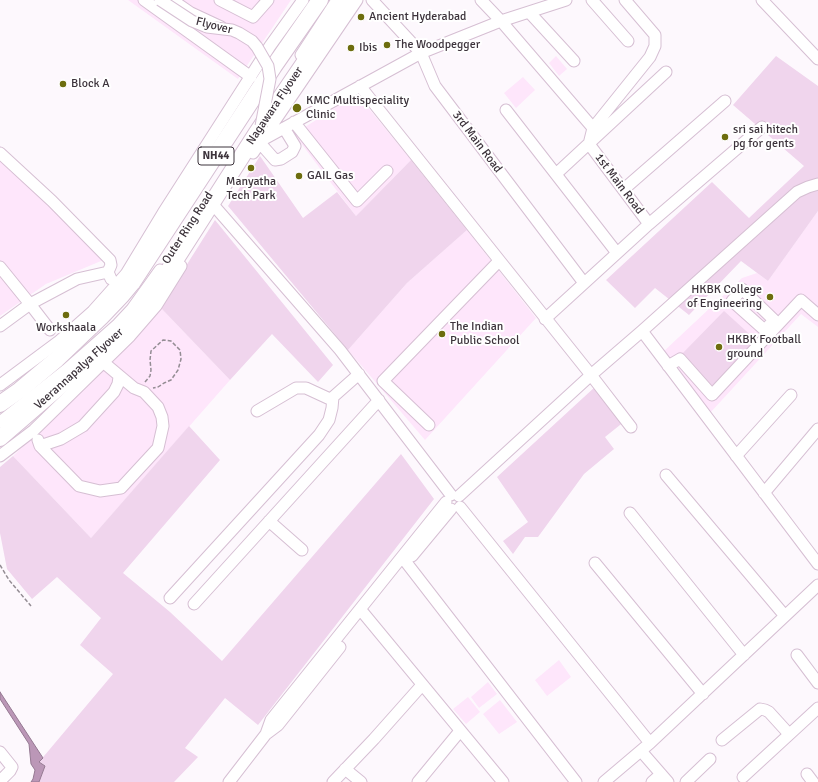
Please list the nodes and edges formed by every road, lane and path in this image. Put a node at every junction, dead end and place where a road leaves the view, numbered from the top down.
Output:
1 (144, 0) edge
2 (160, 0) edge
3 (172, 0) edge
4 (220, 0) edge
5 (268, 0) edge
6 (303, 0) edge
7 (320, 0) edge
8 (336, 0) edge
9 (347, 0) edge
10 (357, 0) edge
11 (372, 0) edge
12 (481, 0) edge
13 (530, 0) edge
14 (566, 0) edge
15 (592, 0) edge
16 (625, 0) edge
17 (762, 0) edge
18 (534, 11) junction
19 (501, 22) junction
20 (628, 42) dead end
21 (270, 46) junction
22 (421, 53) junction
23 (818, 59) edge
24 (574, 61) dead end
25 (666, 72) dead end
26 (251, 77) junction
27 (360, 86) junction
28 (725, 101) dead end
29 (506, 110) dead end
30 (289, 125) junction
31 (762, 127) dead end
32 (593, 128) junction
33 (261, 136) junction
34 (589, 144) junction
35 (0, 153) edge
36 (387, 171) dead end
37 (556, 174) junction
38 (818, 184) edge
39 (624, 189) junction
40 (216, 208) junction
41 (649, 224) junction
42 (617, 253) junction
43 (499, 261) junction
44 (0, 268) edge
45 (108, 272) junction
46 (584, 283) junction
47 (117, 292) junction
48 (153, 295) joint
49 (30, 304) junction
50 (109, 309) joint
51 (818, 315) edge
52 (545, 318) junction
53 (0, 326) edge
54 (50, 330) dead end
55 (642, 331) junction
56 (103, 362) junction
57 (668, 366) junction
58 (359, 374) junction
59 (591, 375) junction
60 (119, 376) junction
61 (0, 385) edge
62 (146, 385) dead end
63 (151, 389) dead end
64 (791, 395) dead end
65 (22, 396) junction
66 (332, 400) junction
67 (379, 400) junction
68 (0, 404) edge
69 (257, 411) dead end
70 (0, 422) edge
71 (429, 425) dead end
72 (631, 427) dead end
73 (818, 429) edge
74 (34, 430) junction
75 (0, 438) edge
76 (40, 446) junction
77 (0, 456) edge
78 (736, 456) junction
79 (666, 475) dead end
80 (764, 493) junction
81 (453, 502) junction
82 (630, 513) dead end
83 (269, 521) junction
84 (302, 550) dead end
85 (404, 560) junction
86 (595, 563) dead end
87 (818, 564) edge
88 (0, 565) edge
89 (818, 586) edge
90 (170, 598) dead end
91 (194, 604) dead end
92 (31, 606) dead end
93 (363, 612) junction
94 (785, 616) junction
95 (744, 655) junction
96 (797, 655) dead end
97 (818, 683) edge
98 (422, 685) junction
99 (703, 694) junction
100 (818, 708) edge
101 (460, 731) junction
102 (789, 734) junction
103 (722, 740) dead end
104 (650, 743) junction
105 (641, 751) junction
106 (0, 752) edge
107 (710, 759) dead end
108 (345, 769) junction
109 (743, 777) dead end
110 (664, 778) edge
111 (0, 781) edge
112 (229, 782) edge
113 (333, 782) edge
114 (361, 782) edge
115 (418, 782) edge
116 (503, 782) edge
117 (576, 782) edge
118 (604, 782) edge
119 (652, 782) edge
120 (686, 782) edge

1 - 26 street
2 - 33 street, Flyover, bridge
3 - 21 street
4 - 5 street
6 - 21 street
7 - 47 highway, Outer Ring Road / NH44
8 - 65 street, Outer Ring Road / NH44
9 - 33 highway, Nagawara Flyover / NH44
10 - 33 street
11 - 22 street, 3rd Main Road
12 - 19 street
13 - 18 street
14 - 18 street
15 - 20 street
16 - 32 street
17 - 23 street
18 - 19 street
18 - 24 street
19 - 22 street
19 - 32 street
21 - 26 street
22 - 27 street
22 - 46 street, 3rd Main Road
25 - 34 street
26 - 47 street
27 - 30 street
27 - 43 street
28 - 39 street
29 - 37 street
30 - 33 street
30 - 33 street
30 - 36 street
31 - 41 street
32 - 34 street
33 - 40 street
33 - 48 highway, Nagawara Flyover / NH44
34 - 37 street
34 - 39 street, 1st Main Road
35 - 45 street
37 - 42 street
38 - 55 street
39 - 41 street, 1st Main Road
40 - 56 street
40 - 58 street
41 - 42 street
42 - 46 street
43 - 52 street
43 - 71 street
44 - 49 street
45 - 47 street
45 - 49 street
46 - 52 street
47 - 50 highway, Outer Ring Road / NH44
47 - 61 street
48 - 75 highway, Veerannapalya Flyover / NH44
49 - 53 street
49 - 54 street
50 - 65 highway, Veerannapalya Flyover / NH44
51 - 57 street
52 - 59 street
55 - 57 street
55 - 59 street
56 - 60 street
56 - 74 street
57 - 78 street
58 - 66 street
58 - 67 street
59 - 72 street
59 - 81 street
60 - 76 street
60 - 76 street
62 - 63 path
64 - 78 street
65 - 68 highway, Veerannapalya Flyover / NH44
65 - 70 street, Outer Ring Road
66 - 69 street
66 - 90 street
67 - 81 street
67 - 83 street
73 - 80 street
74 - 76 street
74 - 77 street
78 - 80 street
79 - 94 street
80 - 87 street
81 - 85 street
81 - 104 street
82 - 95 street
83 - 84 street
83 - 91 street
85 - 93 street
85 - 117 street
86 - 99 street
88 - 92 path
89 - 94 street
93 - 98 street
93 - 112 street
94 - 95 street
95 - 99 street
96 - 97 street
98 - 101 street
98 - 108 street
99 - 104 street
100 - 102 street
101 - 115 street
101 - 116 street
102 - 103 street
102 - 109 street
104 - 105 street
105 - 110 street
105 - 118 street
106 - 111 street
107 - 120 street
108 - 113 street
108 - 114 street
110 - 119 street

